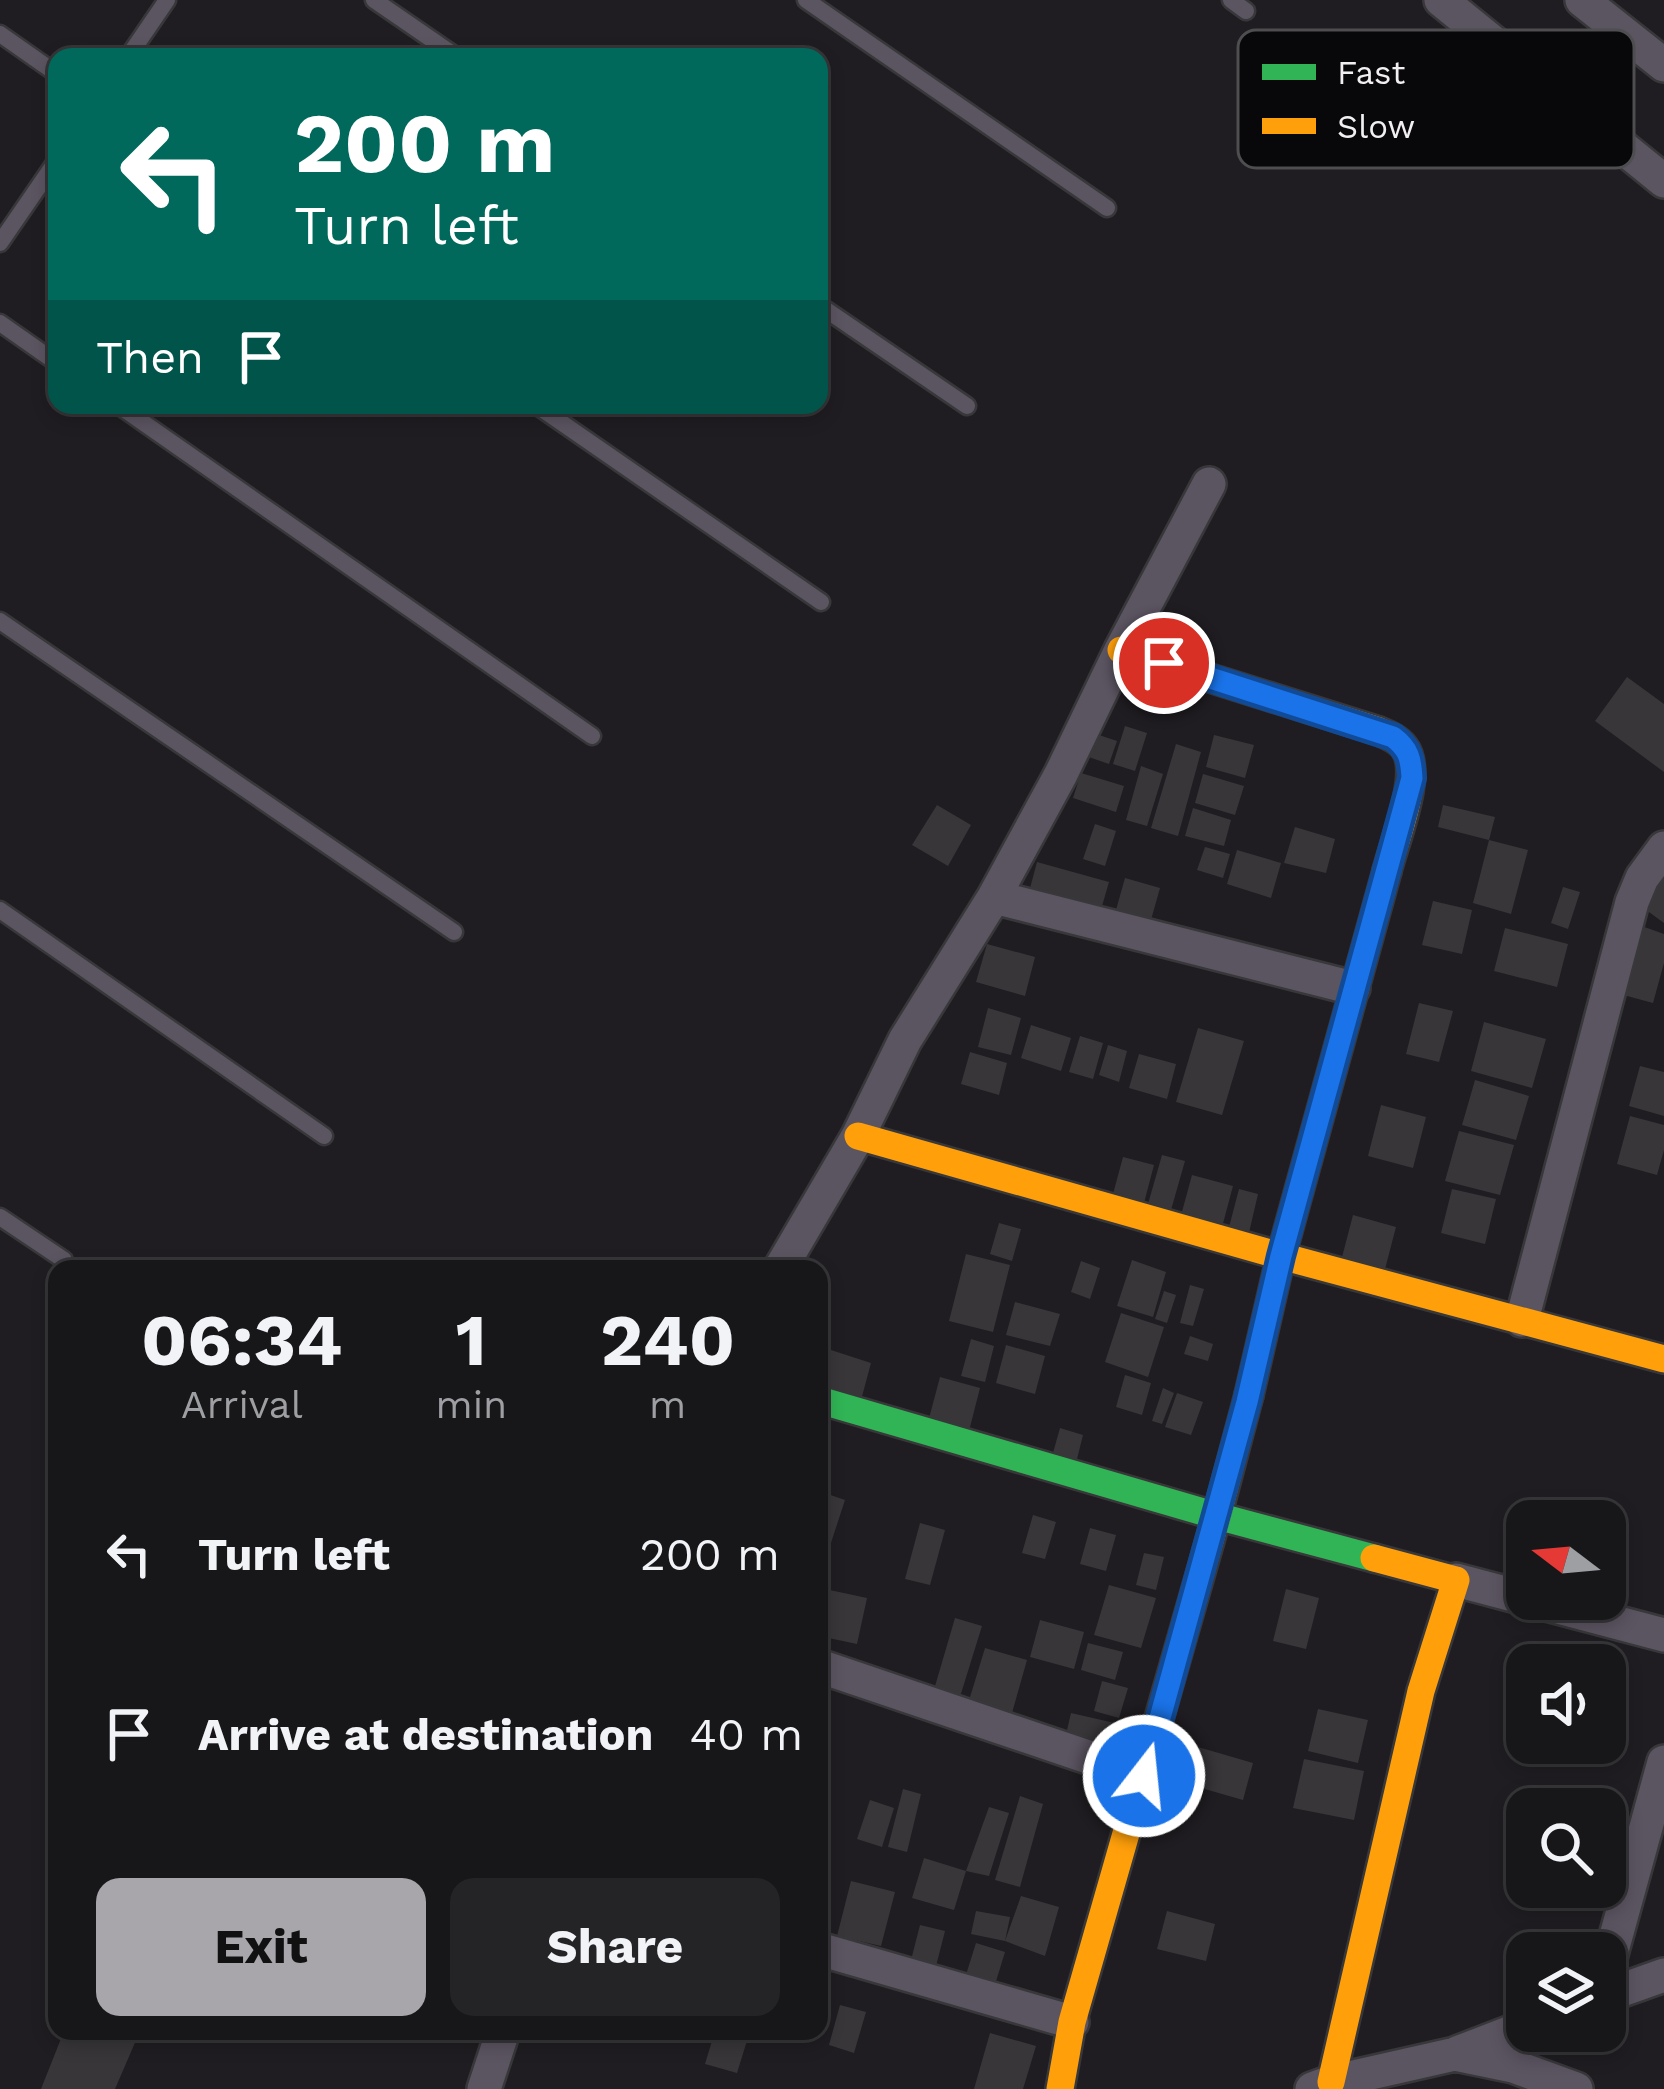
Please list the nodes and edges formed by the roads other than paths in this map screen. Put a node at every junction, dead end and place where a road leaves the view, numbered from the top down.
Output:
1 (167, 0) edge
2 (374, 0) edge
3 (806, 0) edge
4 (1442, 0) edge
5 (1582, 0) edge
6 (1479, 30) edge
7 (1620, 30) edge
8 (0, 34) edge
9 (1634, 41) edge
10 (134, 48) edge
11 (444, 48) edge
12 (1664, 64) edge
13 (48, 68) edge
14 (1634, 157) edge
15 (48, 173) edge
16 (1664, 182) edge
17 (1107, 208) dead end
18 (0, 243) edge
19 (828, 311) edge
20 (0, 323) edge
21 (48, 357) edge
22 (967, 406) dead end
23 (131, 414) edge
24 (549, 414) edge
25 (1209, 484) dead end
26 (821, 602) dead end
27 (0, 622) edge
28 (1121, 650) junction
29 (592, 736) dead end
30 (1664, 848) edge
31 (994, 897) junction
32 (0, 910) edge
33 (454, 932) dead end
34 (1353, 988) junction
35 (324, 1136) dead end
36 (858, 1136) junction
37 (0, 1217) edge
38 (1281, 1256) junction
39 (64, 1260) dead end
40 (785, 1260) edge
41 (1522, 1319) junction
42 (1664, 1359) edge
43 (828, 1403) edge
44 (1217, 1516) junction
45 (1456, 1580) junction
46 (1664, 1636) edge
47 (828, 1669) edge
48 (1664, 1762) edge
49 (1144, 1776) junction
50 (1617, 1932) edge
51 (828, 1952) edge
52 (1664, 1975) edge
53 (1626, 1989) edge
54 (1072, 2022) junction
55 (1506, 2034) edge
56 (500, 2040) edge
57 (1455, 2054) junction
58 (1322, 2085) edge
59 (484, 2089) edge
60 (1060, 2089) edge
61 (1576, 2089) edge

1 - 10 lane
2 - 11 lane
3 - 17 lane
4 - 6 street
5 - 7 street
8 - 13 lane
9 - 12 street
14 - 16 street
15 - 18 lane
19 - 22 lane
20 - 21 lane
23 - 29 lane
24 - 26 lane
25 - 28 street
27 - 33 lane
28 - 31 street
28 - 34 street
30 - 41 street
31 - 34 street
31 - 36 street
32 - 35 lane
34 - 38 street
36 - 38 street
36 - 40 street
37 - 39 lane
38 - 41 street
38 - 44 street
41 - 42 street
43 - 44 street
44 - 45 street
44 - 49 street
45 - 46 street
45 - 58 street
47 - 49 street
48 - 50 street
49 - 54 street
51 - 54 street
52 - 53 street
54 - 60 street
55 - 57 street
56 - 59 street
57 - 58 street
57 - 61 street

